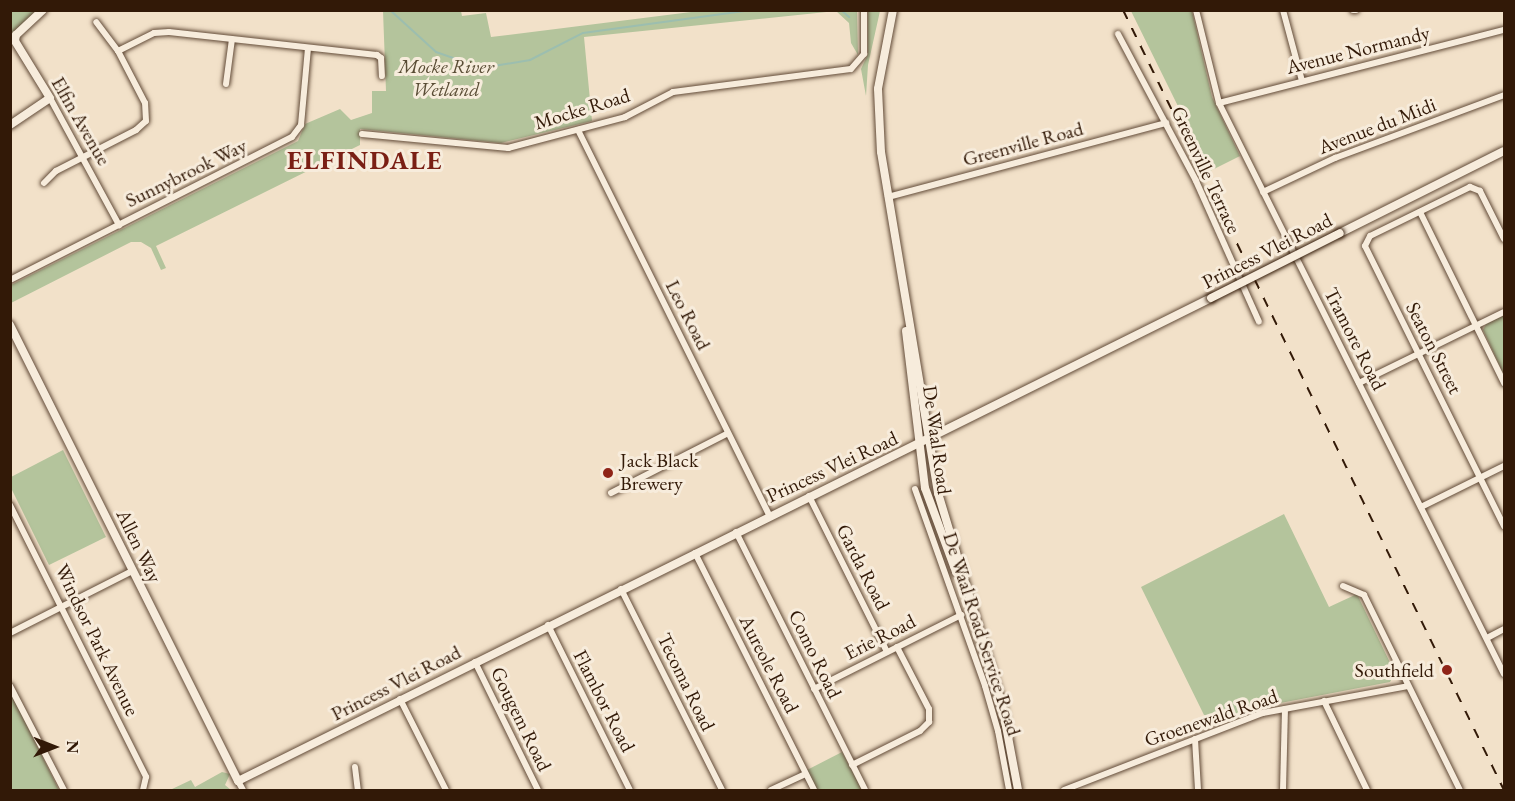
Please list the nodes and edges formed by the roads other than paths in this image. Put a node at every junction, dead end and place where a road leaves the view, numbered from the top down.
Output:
1 (43, 10) edge
2 (864, 10) edge
3 (893, 10) edge
4 (1196, 10) edge
5 (1283, 10) edge
6 (96, 22) dead end
7 (1504, 30) edge
8 (1118, 34) dead end
9 (232, 39) junction
10 (308, 48) junction
11 (118, 51) junction
12 (382, 76) dead end
13 (1302, 81) junction
14 (226, 84) dead end
15 (1504, 95) edge
16 (51, 98) junction
17 (1219, 103) junction
18 (1166, 123) junction
19 (10, 125) edge
20 (578, 130) junction
21 (362, 134) dead end
22 (1504, 151) edge
23 (84, 156) junction
24 (44, 183) dead end
25 (1263, 192) junction
26 (888, 197) junction
27 (1420, 212) junction
28 (119, 225) junction
29 (1504, 239) edge
30 (10, 280) edge
31 (906, 306) junction
32 (1504, 312) edge
33 (1259, 322) dead end
34 (10, 326) edge
35 (1476, 327) junction
36 (1419, 354) junction
37 (1359, 383) junction
38 (1504, 383) edge
39 (728, 433) junction
40 (928, 440) junction
41 (918, 445) junction
42 (1504, 466) edge
43 (1481, 478) junction
44 (915, 489) dead end
45 (611, 493) dead end
46 (808, 495) junction
47 (10, 505) edge
48 (1421, 507) junction
49 (769, 515) junction
50 (1504, 526) edge
51 (736, 531) junction
52 (694, 552) junction
53 (132, 571) junction
54 (1343, 586) dead end
55 (621, 589) junction
56 (62, 607) junction
57 (970, 607) junction
58 (962, 615) junction
59 (548, 625) junction
60 (1504, 629) edge
61 (10, 633) edge
62 (1487, 638) junction
63 (897, 647) junction
64 (887, 652) junction
65 (474, 662) junction
66 (1504, 674) edge
67 (10, 686) edge
68 (1408, 686) junction
69 (814, 689) junction
70 (400, 699) junction
71 (1324, 701) junction
72 (1285, 709) junction
73 (1195, 739) junction
74 (852, 765) junction
75 (355, 767) dead end
76 (805, 774) junction
77 (238, 781) junction
78 (64, 790) edge
79 (143, 790) edge
80 (243, 790) edge
81 (358, 790) edge
82 (446, 790) edge
83 (538, 790) edge
84 (630, 790) edge
85 (722, 790) edge
86 (771, 790) edge
87 (814, 790) edge
88 (865, 790) edge
89 (1009, 790) edge
90 (1018, 790) edge
91 (1064, 790) edge
92 (1198, 790) edge
93 (1283, 790) edge
94 (1367, 790) edge
95 (1460, 790) edge

1 - 16 street, Elfin Avenue
2 - 20 street, Mocke Road
3 - 26 street, De Waal Road
4 - 17 street, Tramore Road
5 - 13 street
6 - 11 street
7 - 13 street, Avenue Normandy
8 - 18 street, Greenville Terrace
9 - 10 street
9 - 11 street
9 - 14 street
10 - 12 street
10 - 28 street, Sunnybrook Way
11 - 23 street
13 - 17 street, Avenue Normandy
15 - 25 street, Avenue du Midi
16 - 19 street
16 - 23 street, Elfin Avenue
17 - 25 street, Tramore Road
18 - 26 street, Greenville Road
18 - 33 street, Greenville Terrace
20 - 21 street, Mocke Road
20 - 39 street, Leo Road
22 - 40 street, Princess Vlei Road, bridge
23 - 24 street
23 - 28 street, Elfin Avenue
25 - 37 street, Tramore Road
26 - 31 street, De Waal Road
27 - 29 street
27 - 35 street
27 - 36 street, Seaton Street
28 - 30 street, Sunnybrook Way
31 - 40 street, De Waal Road
31 - 41 street, De Waal Road
32 - 35 street
34 - 53 street, Allen Way
35 - 36 street
35 - 38 street
36 - 37 street
36 - 43 street, Seaton Street
37 - 48 street, Tramore Road
39 - 45 street
39 - 49 street, Leo Road
40 - 41 street, Princess Vlei Road
40 - 57 street, De Waal Road
41 - 46 street, Princess Vlei Road
41 - 57 street, De Waal Road
42 - 43 street
43 - 48 street
43 - 50 street, Seaton Street
44 - 58 street, De Waal Road Service Road
46 - 49 street, Princess Vlei Road
46 - 64 street, Garda Road
47 - 56 street, Windsor Park Avenue
48 - 62 street, Tramore Road
49 - 51 street, Princess Vlei Road
51 - 52 street, Princess Vlei Road
51 - 69 street, Como Road
52 - 55 street, Princess Vlei Road
52 - 76 street, Aureole Road
53 - 56 street
53 - 77 street, Allen Way
54 - 68 street
55 - 59 street, Princess Vlei Road
55 - 85 street, Tecoma Road
56 - 61 street
56 - 79 street, Windsor Park Avenue
57 - 90 street, De Waal Road
58 - 63 street, Erie Road
58 - 89 street, De Waal Road Service Road
59 - 65 street, Princess Vlei Road
59 - 84 street, Flambor Road
60 - 62 street
62 - 66 street, Tramore Road
63 - 64 street, Erie Road
63 - 74 street
64 - 69 street, Erie Road
65 - 70 street, Princess Vlei Road
65 - 83 street, Gougem Road
67 - 78 street
68 - 71 street, Groenewald Road
68 - 95 street
69 - 74 street, Como Road
70 - 77 street, Princess Vlei Road
70 - 82 street
71 - 72 street, Groenewald Road
71 - 94 street
72 - 73 street, Groenewald Road
72 - 93 street
73 - 91 street, Groenewald Road
73 - 92 street
74 - 88 street, Como Road
75 - 81 street
76 - 86 street
76 - 87 street, Aureole Road
77 - 80 street

